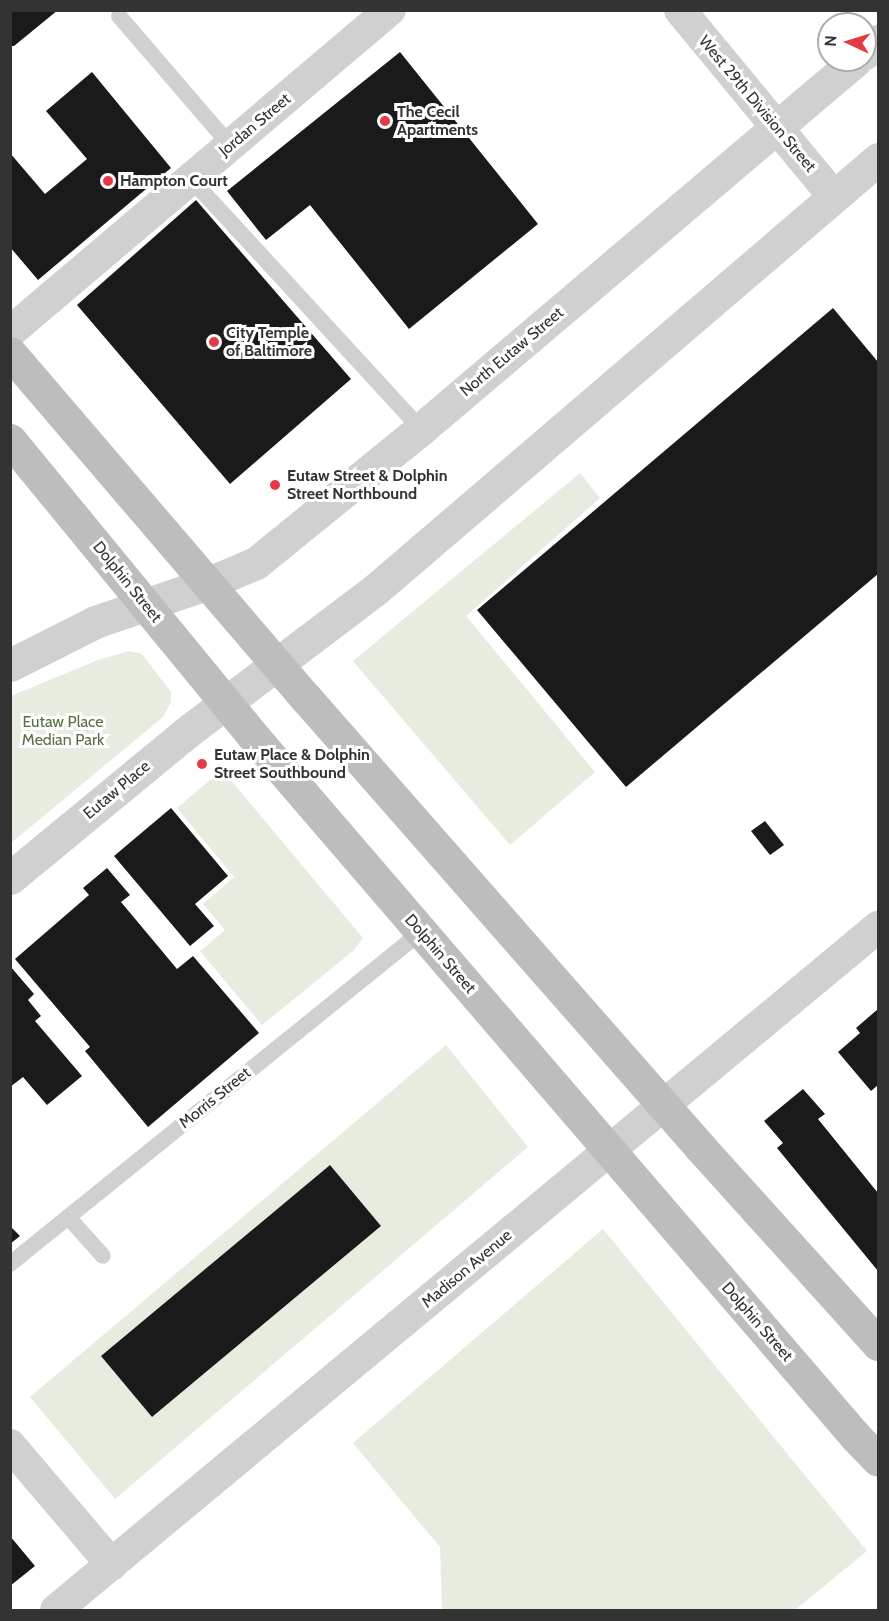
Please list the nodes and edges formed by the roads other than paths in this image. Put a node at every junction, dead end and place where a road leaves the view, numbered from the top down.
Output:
1 (390, 10) edge
2 (680, 10) edge
3 (119, 16) dead end
4 (842, 72) edge
5 (776, 127) junction
6 (231, 146) junction
7 (879, 159) edge
8 (191, 179) junction
9 (834, 197) junction
10 (10, 332) edge
11 (10, 353) edge
12 (421, 429) junction
13 (10, 440) edge
14 (209, 584) junction
15 (144, 603) junction
16 (276, 663) junction
17 (10, 665) edge
18 (225, 703) junction
19 (10, 878) edge
20 (879, 927) edge
21 (420, 932) junction
22 (664, 1105) junction
23 (609, 1150) junction
24 (68, 1217) junction
25 (102, 1256) dead end
26 (10, 1264) edge
27 (879, 1344) edge
28 (10, 1445) edge
29 (879, 1460) edge
30 (112, 1564) junction
31 (56, 1611) edge

1 - 6 street, Jordan Street
2 - 5 street, West 29th Division Street
3 - 6 lane
4 - 5 street, North Eutaw Street
5 - 9 street, West 29th Division Street
5 - 12 street, North Eutaw Street
6 - 8 street, Jordan Street
7 - 9 street
8 - 10 street, Jordan Street
8 - 12 lane
9 - 16 street
11 - 14 main road
12 - 14 street, North Eutaw Street
13 - 15 main road, Dolphin Street
14 - 15 street, North Eutaw Street
14 - 16 main road
15 - 17 street
15 - 18 main road, Dolphin Street
16 - 18 street
16 - 22 main road
18 - 19 street, Eutaw Place
18 - 21 main road, Dolphin Street
20 - 22 street, Madison Avenue
21 - 23 main road, Dolphin Street
21 - 24 lane, Morris Street
22 - 23 street, Madison Avenue
22 - 27 main road
23 - 29 main road, Dolphin Street
23 - 30 street, Madison Avenue
24 - 25 lane
24 - 26 lane, Morris Street
28 - 30 street
30 - 31 street, Madison Avenue

